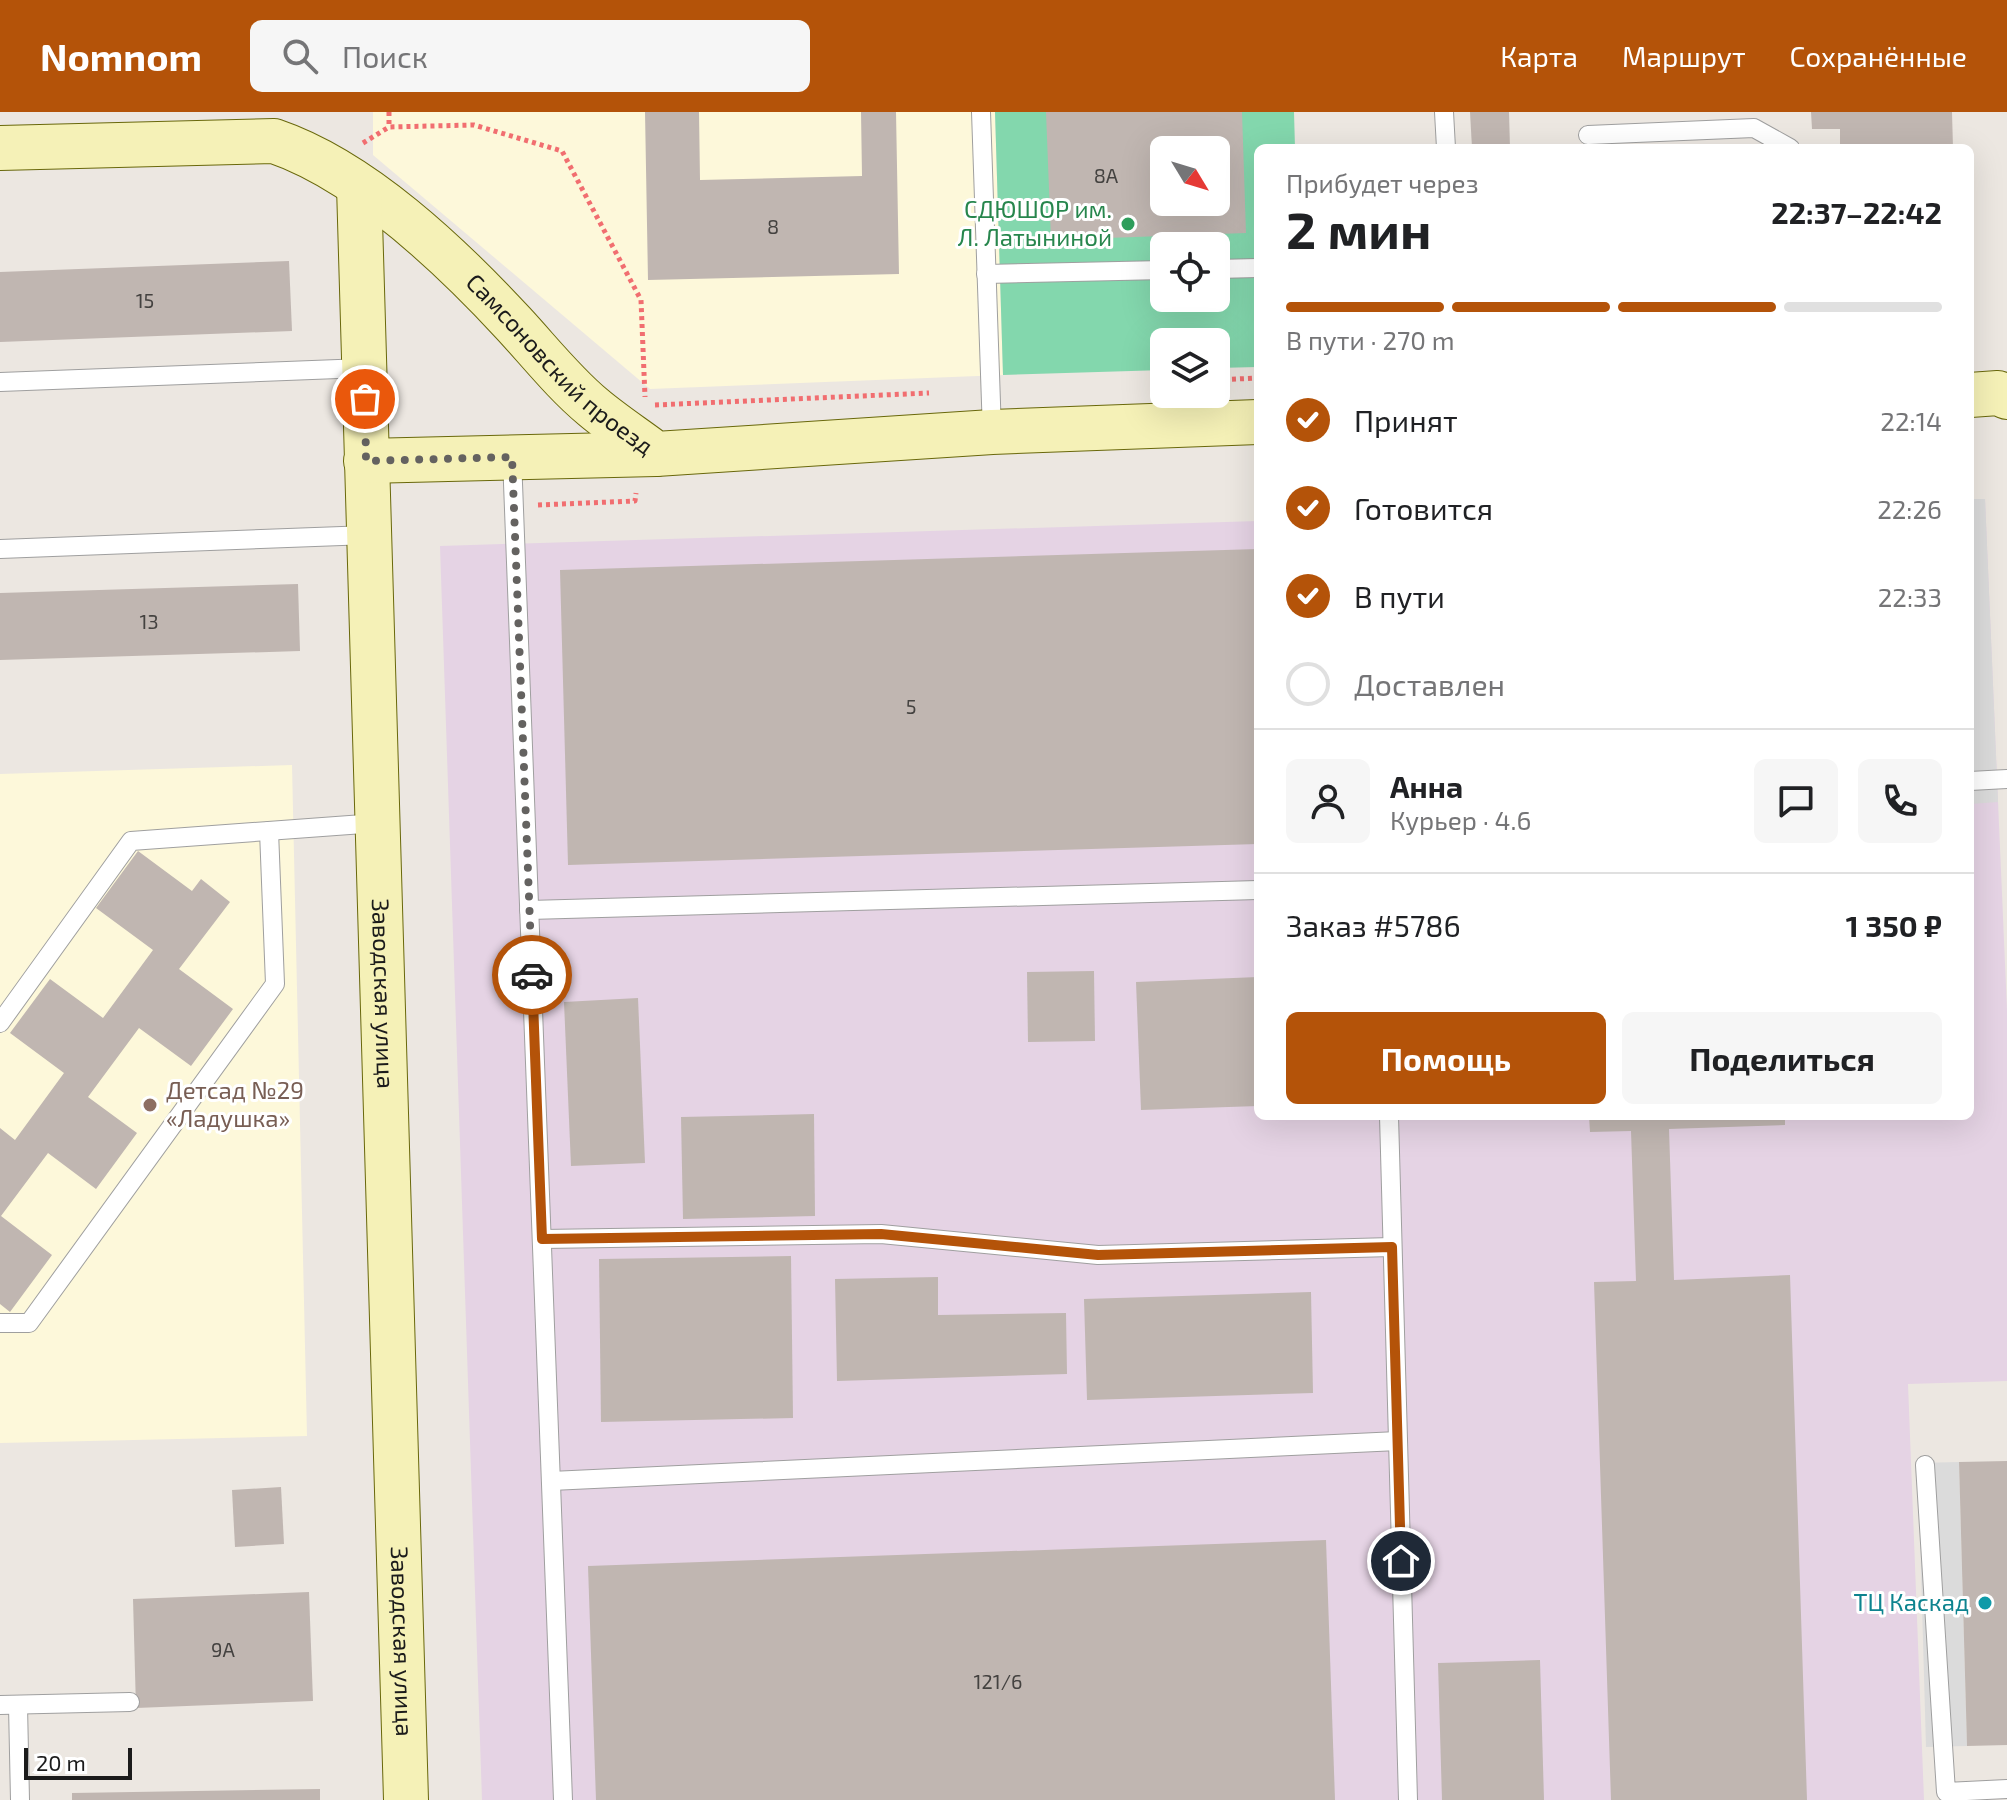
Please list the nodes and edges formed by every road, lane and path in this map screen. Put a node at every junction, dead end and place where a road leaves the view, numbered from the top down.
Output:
1 (389, 112) edge
2 (981, 112) edge
3 (1444, 112) edge
4 (1588, 135) dead end
5 (1446, 144) edge
6 (1783, 144) edge
7 (0, 148) edge
8 (359, 186) junction
9 (1254, 268) edge
10 (1230, 269) edge
11 (1150, 270) edge
12 (986, 274) junction
13 (364, 368) junction
14 (1254, 378) edge
15 (1230, 379) edge
16 (0, 382) edge
17 (1974, 395) edge
18 (2007, 397) edge
19 (991, 411) junction
20 (1254, 422) edge
21 (656, 454) junction
22 (512, 457) junction
23 (366, 461) junction
24 (369, 535) junction
25 (0, 549) edge
26 (2007, 779) edge
27 (1974, 781) edge
28 (377, 823) junction
29 (269, 831) junction
30 (1254, 890) edge
31 (529, 910) junction
32 (0, 1023) edge
33 (1389, 1120) edge
34 (542, 1239) junction
35 (1392, 1247) junction
36 (0, 1323) edge
37 (1398, 1441) junction
38 (1925, 1465) dead end
39 (551, 1481) junction
40 (130, 1702) dead end
41 (9, 1705) edge
42 (2007, 1789) edge
43 (20, 1800) edge
44 (406, 1800) edge
45 (563, 1800) edge
46 (1408, 1800) edge

1 - 19 path
2 - 12 lane
3 - 5 lane
4 - 6 lane
7 - 8 street, Самсоновский проезд
8 - 13 street, Заводская улица
8 - 21 street, Самсоновский проезд
9 - 10 lane
11 - 12 lane
12 - 19 lane
13 - 16 lane
13 - 23 street, Заводская улица
14 - 15 path
17 - 18 street
19 - 20 street, Самсоновский проезд
19 - 21 street, Самсоновский проезд
21 - 22 street
22 - 23 street
22 - 31 lane
23 - 24 street, Заводская улица
24 - 25 lane
24 - 28 street, Заводская улица
26 - 27 lane
28 - 29 lane
28 - 44 street, Заводская улица
29 - 32 lane
29 - 36 lane
30 - 31 lane
31 - 34 lane
33 - 35 lane
34 - 35 lane
34 - 39 lane
35 - 37 lane
37 - 39 lane
37 - 46 lane
38 - 42 lane
39 - 45 lane
40 - 41 lane
41 - 43 lane

